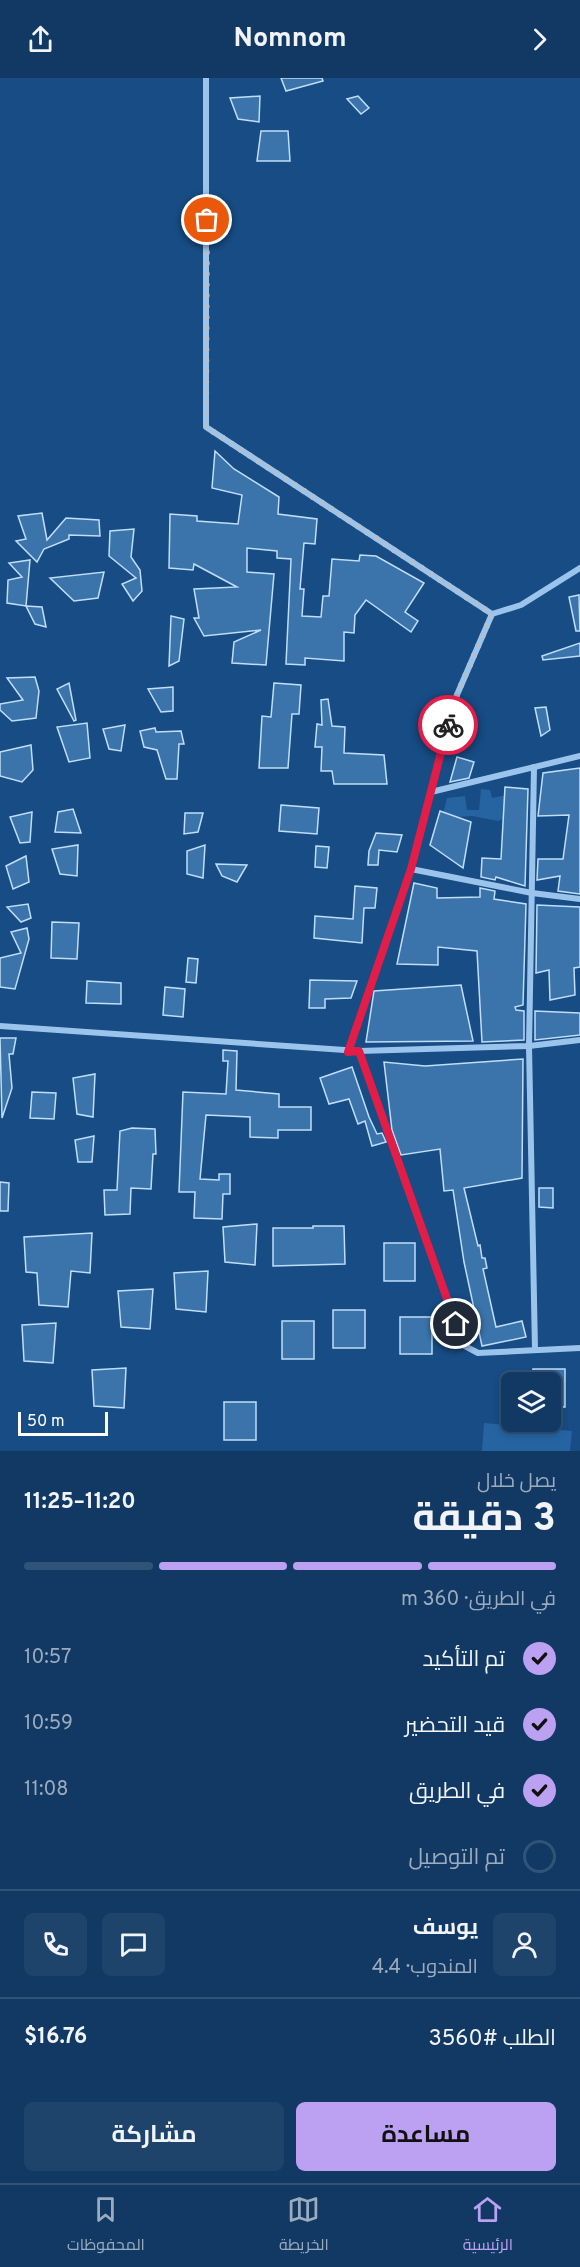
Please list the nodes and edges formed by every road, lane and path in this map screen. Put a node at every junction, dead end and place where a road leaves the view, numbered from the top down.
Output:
1 (207, 78) edge
2 (580, 570) edge
3 (492, 614) junction
4 (580, 756) edge
5 (534, 768) junction
6 (431, 792) junction
7 (411, 869) junction
8 (532, 893) junction
9 (580, 899) edge
10 (0, 1026) edge
11 (580, 1040) edge
12 (529, 1046) junction
13 (359, 1051) junction
14 (348, 1052) junction
15 (580, 1348) edge
16 (534, 1350) junction

1 - 3 street
2 - 3 street
3 - 6 street
4 - 5 street
5 - 6 street
5 - 8 street
6 - 7 street
7 - 8 street
7 - 14 street
8 - 9 street
8 - 12 street
10 - 14 street
11 - 12 street
12 - 13 street
12 - 16 street
13 - 14 street
13 - 16 street
15 - 16 street

